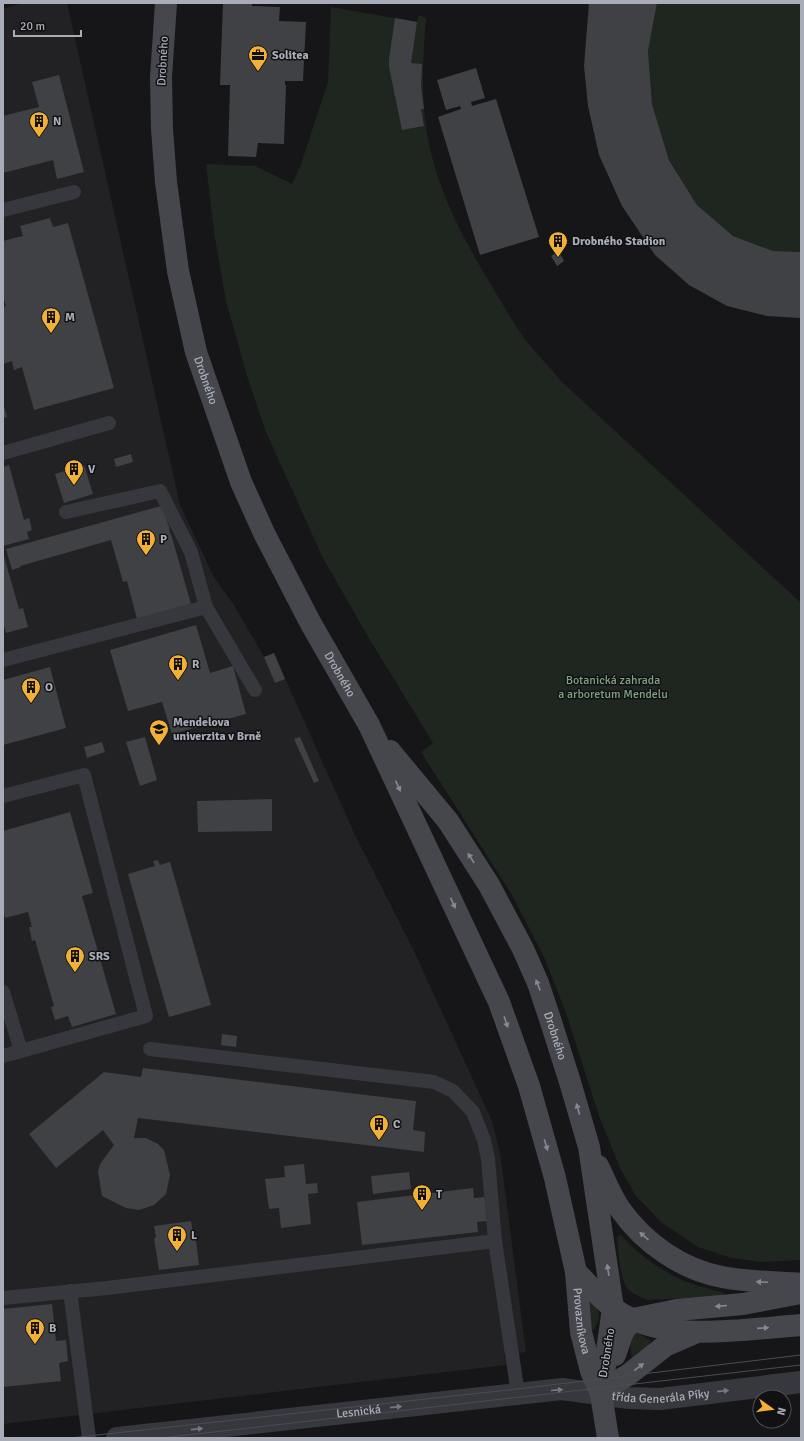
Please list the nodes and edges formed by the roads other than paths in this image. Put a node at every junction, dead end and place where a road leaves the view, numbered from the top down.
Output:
1 (166, 3) edge
2 (74, 192) dead end
3 (3, 210) edge
4 (109, 423) dead end
5 (3, 453) edge
6 (66, 512) dead end
7 (206, 607) junction
8 (3, 660) edge
9 (255, 690) dead end
10 (369, 725) junction
11 (3, 796) edge
12 (3, 992) edge
13 (150, 1049) dead end
14 (21, 1051) junction
15 (3, 1056) edge
16 (589, 1146) junction
17 (494, 1241) junction
18 (576, 1272) junction
19 (801, 1284) edge
20 (70, 1291) junction
21 (801, 1293) edge
22 (3, 1298) edge
23 (613, 1308) junction
24 (633, 1319) junction
25 (801, 1325) edge
26 (696, 1333) junction
27 (801, 1382) edge
28 (518, 1394) junction
29 (601, 1394) junction
30 (89, 1438) edge
31 (116, 1438) edge
32 (608, 1438) edge

1 - 10 main road, Drobného
2 - 3 lane
4 - 5 lane
6 - 7 lane
7 - 8 lane
7 - 9 lane
16 -> 10 main road, Drobného
10 -> 18 main road, Drobného
11 - 14 lane
12 - 14 lane
13 - 17 lane
14 - 15 lane
19 -> 16 main road
23 -> 16 main road, Drobného
17 - 20 lane
17 - 28 lane
18 - 23 main road
18 - 29 main road, Provazníkova
20 - 22 lane
20 - 30 lane
21 -> 24 main road
23 - 24 main road
23 - 29 main road, Drobného
24 - 26 main road
24 - 29 main road, třída Generála Píky
26 -> 25 main road
29 -> 26 main road
29 -> 27 street, třída Generála Píky
28 -> 29 street, Lesnická
31 -> 28 street, Lesnická
29 - 32 main road, Provazníkova

